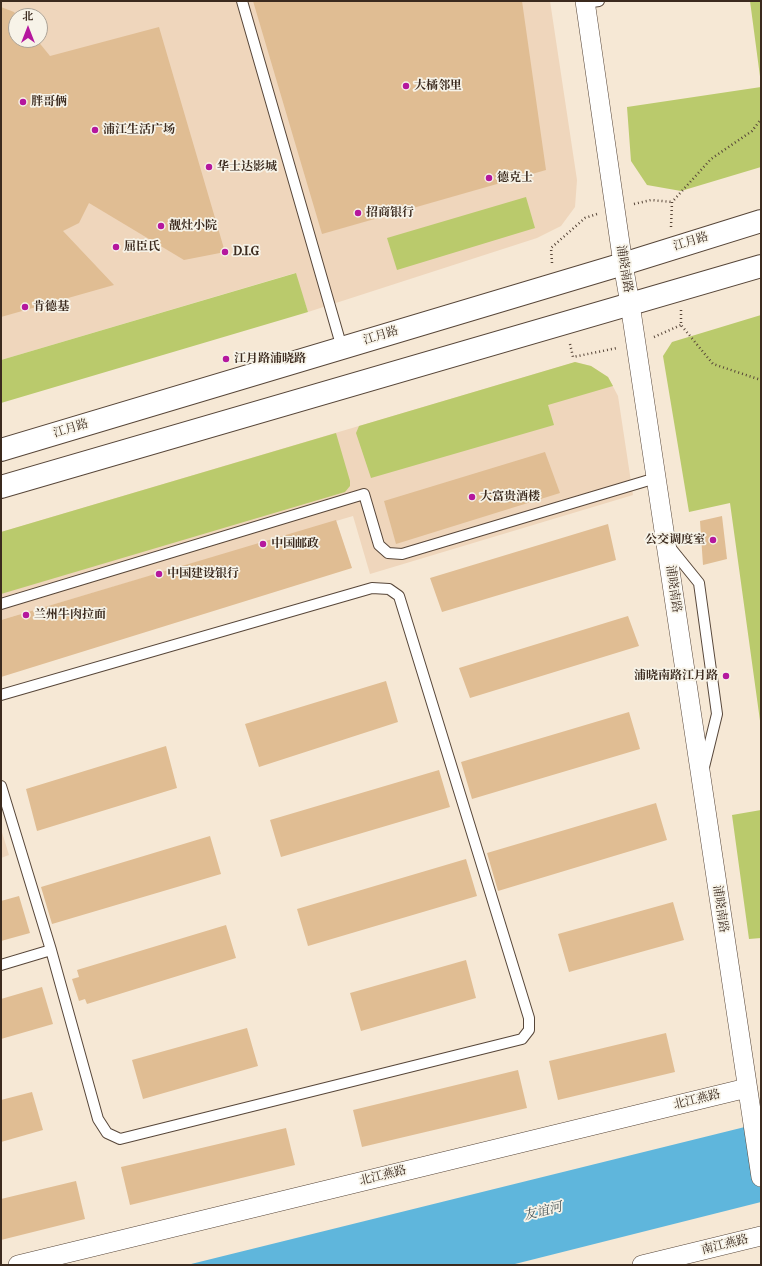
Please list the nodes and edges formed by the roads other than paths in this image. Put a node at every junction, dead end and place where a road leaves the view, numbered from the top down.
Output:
1 (242, 1) edge
2 (590, 2) edge
3 (761, 221) edge
4 (623, 264) junction
5 (761, 266) edge
6 (630, 304) junction
7 (342, 348) junction
8 (1, 450) edge
9 (656, 478) junction
10 (1, 487) edge
11 (666, 542) junction
12 (1, 604) edge
13 (1, 695) edge
14 (701, 778) junction
15 (1, 786) edge
16 (51, 950) junction
17 (1, 965) edge
18 (747, 1088) junction
19 (761, 1176) edge
20 (761, 1236) edge
21 (18, 1265) edge
22 (642, 1265) edge

1 - 7 lane
2 - 4 street, 浦晓南路
3 - 4 street, 江月路
4 - 6 street, 浦晓南路
4 - 7 street, 江月路
5 - 6 street
6 - 9 street, 浦晓南路
6 - 10 street
7 - 8 street, 江月路
9 - 11 street, 浦晓南路
9 - 12 lane
11 - 14 street, 浦晓南路
11 - 14 lane
13 - 16 lane
14 - 18 street, 浦晓南路
15 - 16 lane
16 - 17 lane
18 - 19 street, 浦晓南路
18 - 21 street, 北江燕路
20 - 22 street, 南江燕路

